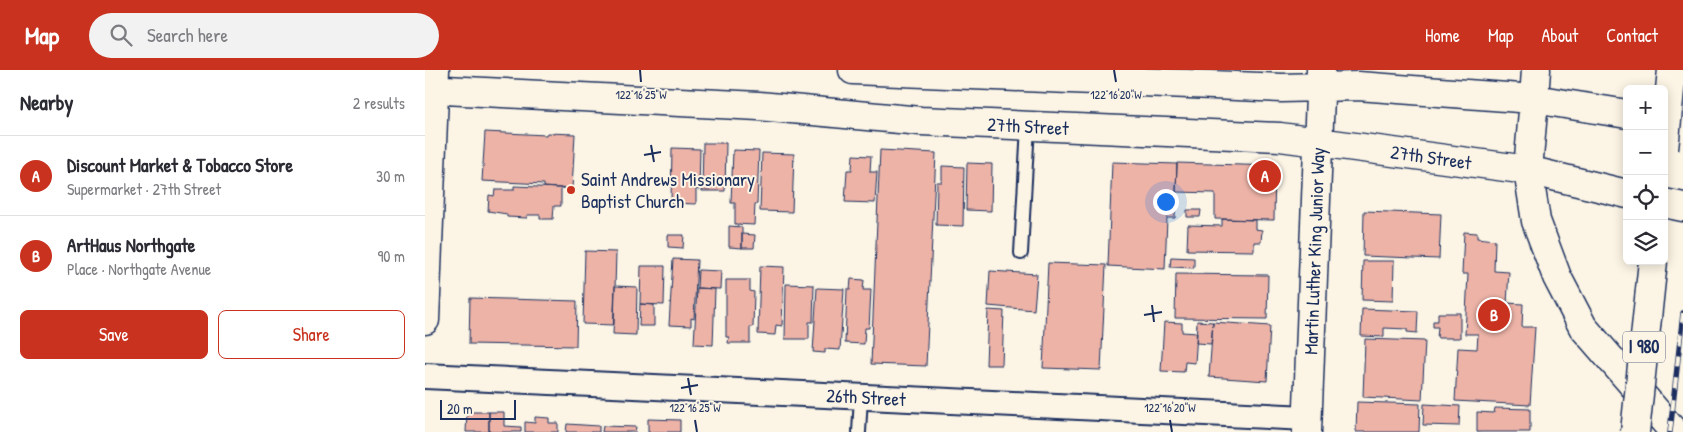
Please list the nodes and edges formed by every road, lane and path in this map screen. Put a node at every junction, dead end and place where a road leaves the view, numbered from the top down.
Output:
1 (853, 70) edge
2 (1536, 70) edge
3 (1672, 70) edge
4 (1321, 79) edge
5 (432, 83) edge
6 (1534, 99) junction
7 (1623, 113) edge
8 (1668, 121) edge
9 (1683, 124) edge
10 (1028, 126) junction
11 (1666, 130) edge
12 (1319, 141) junction
13 (1528, 170) junction
14 (1623, 193) edge
15 (1668, 204) edge
16 (1683, 207) edge
17 (1021, 253) dead end
18 (1653, 265) edge
19 (425, 320) edge
20 (425, 376) edge
21 (861, 397) junction
22 (1307, 425) edge
23 (859, 432) edge
24 (1635, 432) edge
25 (1674, 432) edge

1 - 4 main road
2 - 6 main road
3 - 11 main road, bridge
4 - 6 main road
4 - 12 main road, Martin Luther King Junior Way
5 - 10 main road, 27th Street
5 - 19 main road
6 - 7 main road
6 - 13 main road
8 - 9 main road
10 - 12 main road, 27th Street
10 - 17 lane
12 - 13 main road, 27th Street
12 - 22 main road, Martin Luther King Junior Way
13 - 14 main road, 27th Street
13 - 25 main road
15 - 16 main road
18 - 24 main road, I 980, bridge
20 - 21 street, 26th Street
21 - 22 street, 26th Street
21 - 23 lane

